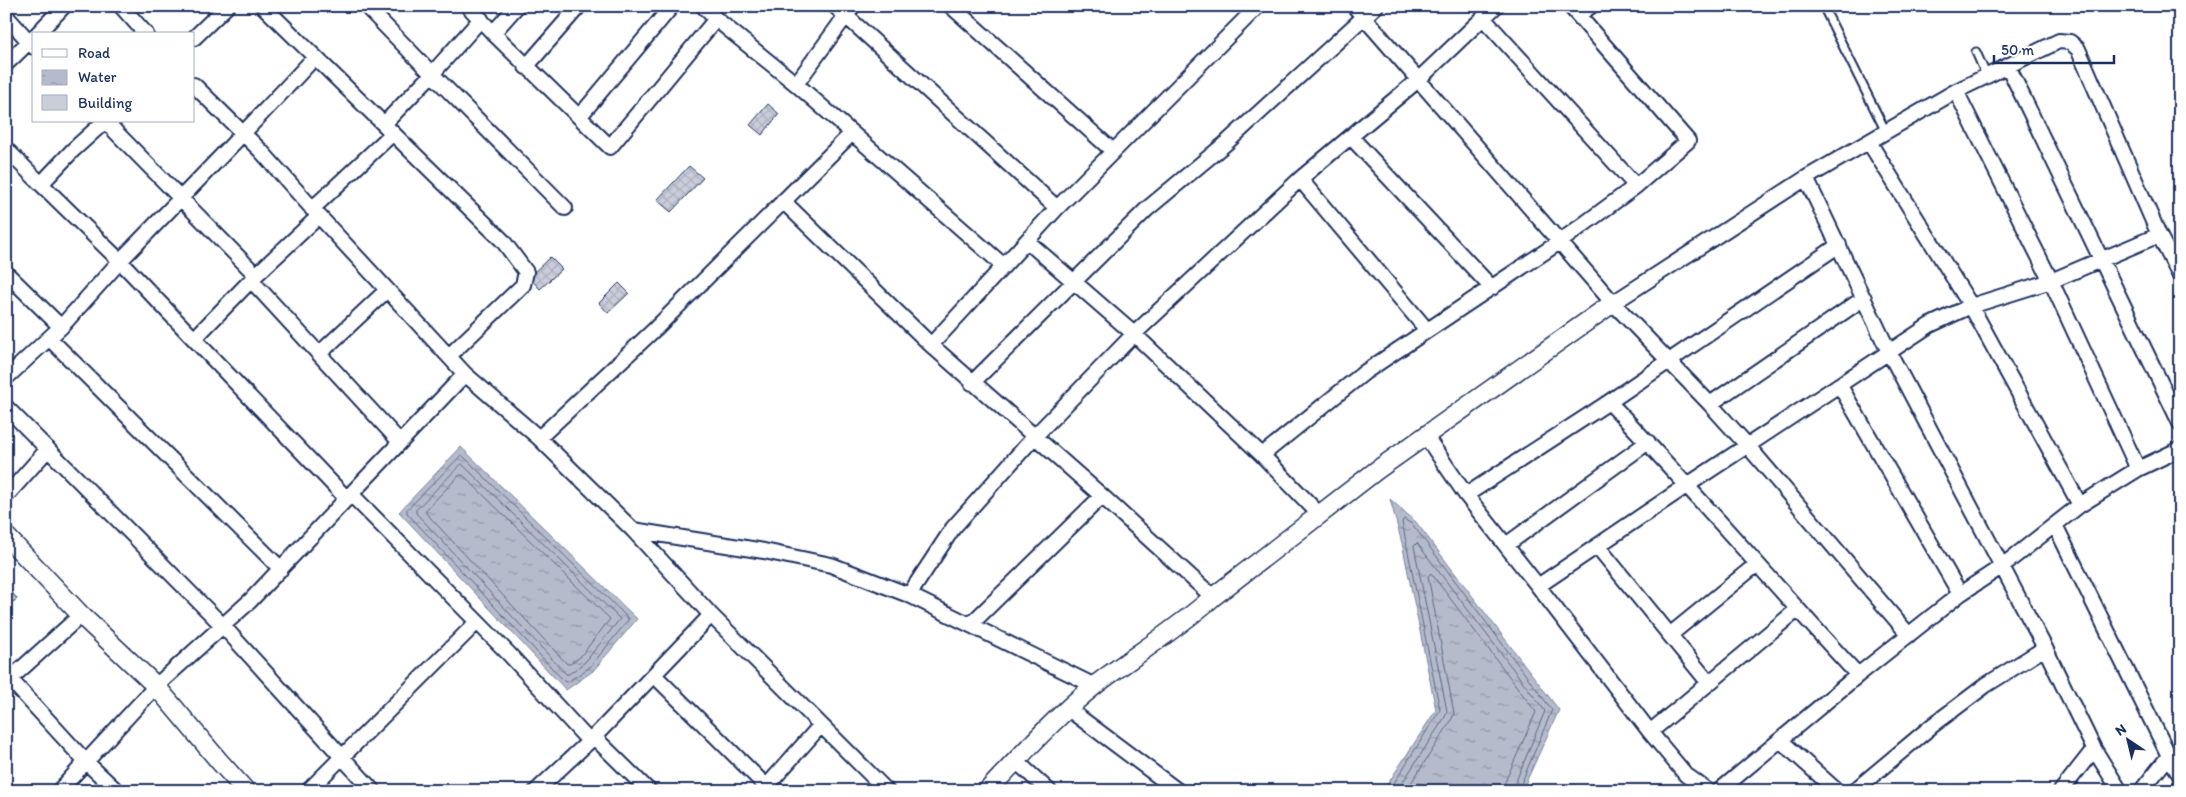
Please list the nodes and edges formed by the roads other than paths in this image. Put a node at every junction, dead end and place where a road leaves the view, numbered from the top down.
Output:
1 (64, 6) edge
2 (121, 6) edge
3 (227, 6) edge
4 (264, 6) edge
5 (366, 6) edge
6 (468, 6) edge
7 (517, 6) edge
8 (579, 6) edge
9 (672, 6) edge
10 (703, 6) edge
11 (835, 6) edge
12 (951, 6) edge
13 (1258, 6) edge
14 (1354, 6) edge
15 (1376, 6) edge
16 (1496, 6) edge
17 (1592, 6) edge
18 (1823, 6) edge
19 (850, 11) edge
20 (1574, 11) edge
21 (6, 16) edge
22 (1363, 17) junction
23 (1483, 18) junction
24 (481, 19) junction
25 (716, 19) junction
26 (40, 32) edge
27 (144, 32) edge
28 (493, 32) junction
29 (195, 37) edge
30 (32, 39) edge
31 (32, 41) edge
32 (1976, 52) dead end
33 (315, 57) junction
34 (6, 64) edge
35 (2008, 66) junction
36 (526, 67) junction
37 (432, 74) junction
38 (1987, 77) junction
39 (1418, 80) junction
40 (796, 84) junction
41 (195, 86) edge
42 (1956, 91) junction
43 (580, 116) junction
44 (104, 122) edge
45 (106, 122) edge
46 (388, 128) junction
47 (852, 132) junction
48 (1886, 132) junction
49 (244, 133) junction
50 (1350, 137) junction
51 (1869, 142) junction
52 (6, 149) edge
53 (1113, 151) junction
54 (1806, 178) junction
55 (1300, 180) junction
56 (42, 184) junction
57 (1636, 186) junction
58 (180, 198) junction
59 (783, 201) junction
60 (565, 208) dead end
61 (1057, 208) junction
62 (316, 213) junction
63 (2160, 235) junction
64 (1027, 241) junction
65 (1561, 242) junction
66 (1839, 245) junction
67 (2100, 260) junction
68 (120, 261) junction
69 (1004, 266) junction
70 (6, 273) edge
71 (2180, 276) edge
72 (254, 278) junction
73 (1073, 281) junction
74 (2051, 281) junction
75 (1492, 288) junction
76 (387, 290) junction
77 (1864, 298) junction
78 (1613, 303) junction
79 (1971, 306) junction
80 (61, 327) junction
81 (1427, 330) junction
82 (1134, 334) junction
83 (49, 338) junction
84 (194, 339) junction
85 (931, 345) junction
86 (1889, 352) junction
87 (319, 354) junction
88 (449, 356) junction
89 (1670, 361) junction
90 (465, 374) junction
91 (6, 378) edge
92 (972, 383) junction
93 (1840, 386) junction
94 (1609, 402) junction
95 (1710, 404) junction
96 (6, 407) edge
97 (2180, 423) edge
98 (1425, 435) junction
99 (1034, 437) junction
100 (539, 438) junction
101 (400, 442) junction
102 (1648, 442) junction
103 (1747, 445) junction
104 (48, 449) junction
105 (2180, 450) edge
106 (1262, 455) junction
107 (2138, 469) junction
108 (1686, 486) junction
109 (1466, 494) junction
110 (6, 496) edge
111 (349, 496) junction
112 (1102, 496) junction
113 (2080, 505) junction
114 (1319, 514) junction
115 (2055, 526) junction
116 (633, 530) junction
117 (6, 536) edge
118 (1506, 544) junction
119 (1598, 547) junction
120 (1757, 564) junction
121 (2001, 567) junction
122 (280, 569) junction
123 (1538, 586) junction
124 (1960, 594) junction
125 (909, 595) junction
126 (1213, 597) junction
127 (1797, 610) junction
128 (81, 615) junction
129 (711, 615) junction
130 (477, 622) junction
131 (971, 624) junction
132 (223, 626) junction
133 (1671, 634) junction
134 (1909, 635) junction
135 (2045, 648) junction
136 (654, 674) junction
137 (1858, 675) junction
138 (8, 679) edge
139 (1709, 683) junction
140 (156, 686) junction
141 (1094, 686) junction
142 (1067, 708) junction
143 (821, 725) junction
144 (1650, 732) junction
145 (592, 739) junction
146 (1780, 740) junction
147 (2094, 750) junction
148 (2170, 756) junction
149 (342, 757) junction
150 (1016, 761) junction
151 (86, 762) junction
152 (2180, 775) edge
153 (769, 788) edge
154 (59, 791) edge
155 (118, 791) edge
156 (246, 791) edge
157 (308, 791) edge
158 (374, 791) edge
159 (536, 791) edge
160 (649, 791) edge
161 (887, 791) edge
162 (987, 791) edge
163 (1049, 791) edge
164 (1178, 791) edge
165 (1708, 791) edge
166 (1719, 791) edge
167 (1837, 791) edge
168 (1854, 791) edge
169 (2061, 791) edge
170 (2120, 791) edge
171 (2141, 791) edge

1 - 26 street
2 - 27 street
3 - 29 street
4 - 33 street
5 - 37 street
6 - 24 street
7 - 28 street
8 - 36 street
9 - 43 street
10 - 25 street
11 - 19 street
12 - 53 street
13 - 53 street
14 - 22 street
15 - 22 street
16 - 23 street
17 - 20 street
18 - 48 lane
19 - 40 street
19 - 61 street
20 - 57 street
21 - 30 street
22 - 39 street
22 - 73 street
23 - 39 street
23 - 57 street
24 - 28 street
24 - 37 street
25 - 40 street
25 - 43 street
28 - 36 street
31 - 34 street
32 - 38 lane
33 - 46 street
33 - 49 street
35 - 38 street
35 - 63 street
35 - 67 street
36 - 43 street
37 - 46 street
37 - 60 street
38 - 42 street
39 - 50 street
39 - 65 street
40 - 47 street
41 - 49 street
42 - 48 street
42 - 74 street
44 - 56 street
45 - 58 street
46 - 62 street
46 - 88 street
47 - 59 street
47 - 69 street
48 - 51 street
49 - 58 street
49 - 62 street
50 - 55 street
50 - 75 street
51 - 54 street
51 - 79 street
52 - 56 street
53 - 61 street
54 - 66 street
54 - 78 street
55 - 81 street
55 - 82 street
56 - 68 street
57 - 65 street
58 - 68 street
58 - 72 street
59 - 85 street
59 - 100 street
61 - 64 street
62 - 72 street
62 - 76 street
63 - 67 street
63 - 71 street
64 - 69 street
64 - 73 street
65 - 75 street
65 - 78 street
66 - 77 street
66 - 89 street
67 - 74 street
67 - 97 street
68 - 80 street
68 - 84 street
69 - 85 street
70 - 80 street
72 - 84 street
72 - 87 street
73 - 82 street
73 - 92 street
74 - 79 street
74 - 107 street
75 - 81 street
76 - 87 street
76 - 88 street
77 - 86 street
77 - 95 street
78 - 89 street
78 - 98 street
79 - 86 street
79 - 113 street
80 - 83 street
81 - 106 street
82 - 99 street
82 - 106 street
83 - 91 street
83 - 122 street
84 - 111 street
85 - 92 street
86 - 93 street
86 - 121 street
87 - 101 street
88 - 90 street
89 - 94 street
89 - 95 street
90 - 100 street
90 - 101 street
92 - 99 street
93 - 103 street
93 - 124 street
94 - 102 street
94 - 109 street
95 - 103 street
96 - 104 street
98 - 109 street
98 - 114 street
99 - 112 street
99 - 125 street
100 - 116 street
101 - 111 street
102 - 108 street
102 - 118 street
103 - 108 street
103 - 134 street
104 - 110 street
104 - 132 street
105 - 107 street
106 - 114 street
107 - 113 street
108 - 119 street
108 - 120 street
109 - 118 street
111 - 122 street
111 - 130 street
112 - 126 street
112 - 131 street
113 - 115 street
114 - 126 street
115 - 121 street
115 - 148 street
116 - 125 street
116 - 129 street
117 - 128 street
118 - 123 street
119 - 123 street
119 - 133 street
120 - 127 street
120 - 133 street
121 - 124 street
121 - 135 street
122 - 132 street
123 - 144 street
124 - 134 street
125 - 131 street
126 - 141 street
127 - 137 street
127 - 139 street
128 - 138 street
128 - 140 street
129 - 136 street
129 - 143 street
130 - 145 street
130 - 149 street
131 - 141 street
132 - 140 street
132 - 149 street
133 - 139 street
134 - 137 street
135 - 147 street
135 - 168 street
136 - 145 street
136 - 153 street
137 - 146 street
138 - 151 street
139 - 144 street
140 - 151 street
140 - 156 street
141 - 142 street
142 - 150 street
142 - 164 street
143 - 153 street
143 - 161 street
144 - 165 street
145 - 159 street
145 - 160 street
146 - 166 street
146 - 167 street
147 - 169 street
147 - 170 street
148 - 152 street
148 - 171 street
149 - 157 street
149 - 158 street
150 - 162 street
150 - 163 street
151 - 154 street
151 - 155 street

